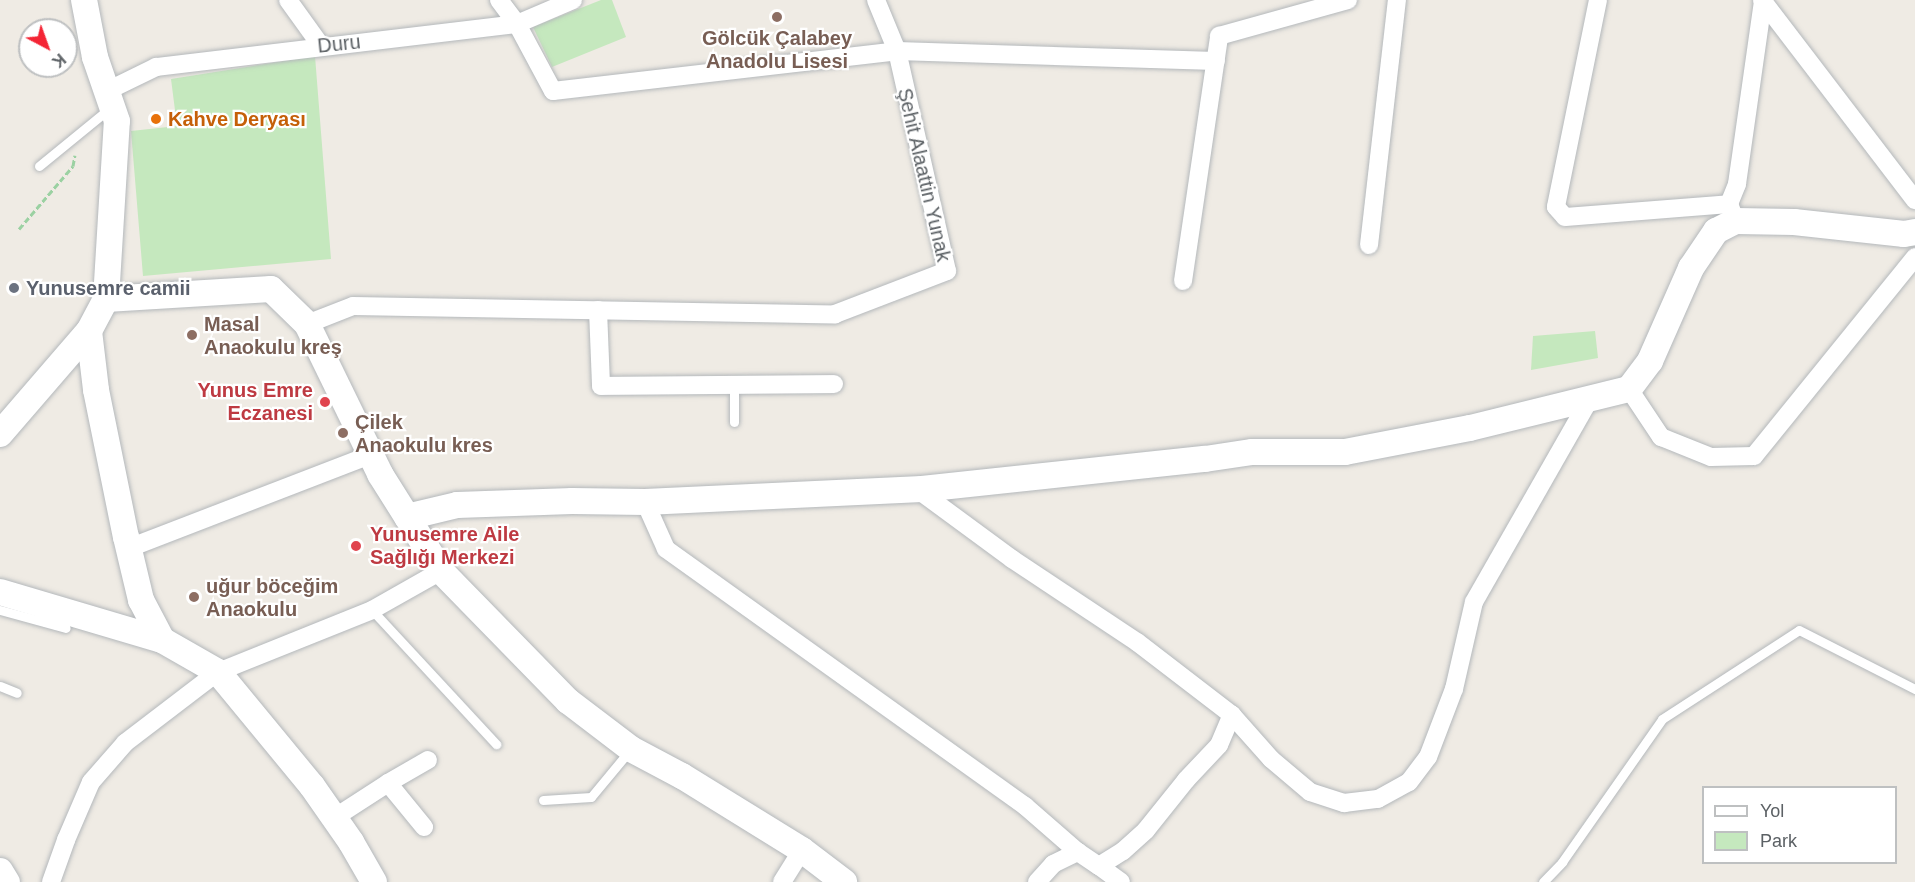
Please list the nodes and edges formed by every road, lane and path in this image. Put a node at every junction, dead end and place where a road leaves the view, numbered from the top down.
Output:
1 (84, 0) edge
2 (288, 0) edge
3 (499, 0) edge
4 (573, 0) edge
5 (876, 0) edge
6 (1348, 0) edge
7 (1398, 0) edge
8 (1598, 0) edge
9 (1762, 0) edge
10 (517, 24) junction
11 (321, 46) junction
12 (897, 51) junction
13 (1216, 61) junction
14 (110, 98) junction
15 (81, 150) dead end
16 (39, 166) dead end
17 (1915, 200) edge
18 (1732, 213) junction
19 (19, 229) dead end
20 (1915, 232) edge
21 (1369, 245) dead end
22 (1915, 257) edge
23 (1183, 281) dead end
24 (106, 299) junction
25 (598, 310) junction
26 (307, 324) junction
27 (89, 331) junction
28 (834, 384) dead end
29 (734, 385) junction
30 (1629, 389) junction
31 (1589, 400) junction
32 (735, 422) dead end
33 (0, 434) edge
34 (372, 454) junction
35 (917, 489) junction
36 (645, 502) junction
37 (407, 517) junction
38 (129, 548) junction
39 (441, 571) junction
40 (0, 592) edge
41 (0, 610) edge
42 (372, 610) junction
43 (66, 628) dead end
44 (162, 640) junction
45 (218, 672) junction
46 (0, 686) edge
47 (1915, 689) edge
48 (17, 693) dead end
49 (1232, 715) junction
50 (496, 744) dead end
51 (631, 749) junction
52 (428, 760) dead end
53 (388, 783) junction
54 (543, 800) dead end
55 (334, 818) junction
56 (424, 827) dead end
57 (802, 850) junction
58 (1078, 852) junction
59 (1099, 866) junction
60 (0, 871) edge
61 (7, 882) edge
62 (51, 882) edge
63 (374, 882) edge
64 (782, 882) edge
65 (844, 882) edge
66 (1037, 882) edge
67 (1121, 882) edge
68 (1543, 882) edge

1 - 14 street
2 - 11 street
3 - 10 street
4 - 10 street, Duru
5 - 12 street, Şehit Alaattin Yunak
6 - 13 street
7 - 21 street
8 - 18 street
9 - 17 street
9 - 18 street
10 - 11 street, Duru
10 - 12 street
11 - 14 street, Duru
12 - 13 street
12 - 25 street, Şehit Alaattin Yunak
13 - 23 street
14 - 16 lane
14 - 24 street
15 - 19 path
18 - 20 street
18 - 30 street
22 - 30 street
24 - 26 street
24 - 27 street
25 - 26 street
25 - 29 street
26 - 34 street
27 - 33 street
27 - 38 street
28 - 29 street
29 - 32 lane
30 - 31 street
31 - 35 street
31 - 49 street
34 - 37 street
34 - 38 street
35 - 36 street
35 - 49 street
36 - 37 street
36 - 58 street
37 - 39 street
38 - 44 street
39 - 42 street
39 - 51 street
40 - 44 street
41 - 43 lane
42 - 45 street
42 - 50 lane
44 - 45 street
45 - 55 street
45 - 62 street
46 - 48 lane
47 - 68 lane
49 - 59 street
51 - 54 lane
51 - 57 street
52 - 53 street
53 - 55 street
53 - 56 street
55 - 63 street
57 - 64 street
57 - 65 street
58 - 59 street
58 - 66 street
59 - 67 street
60 - 61 street

